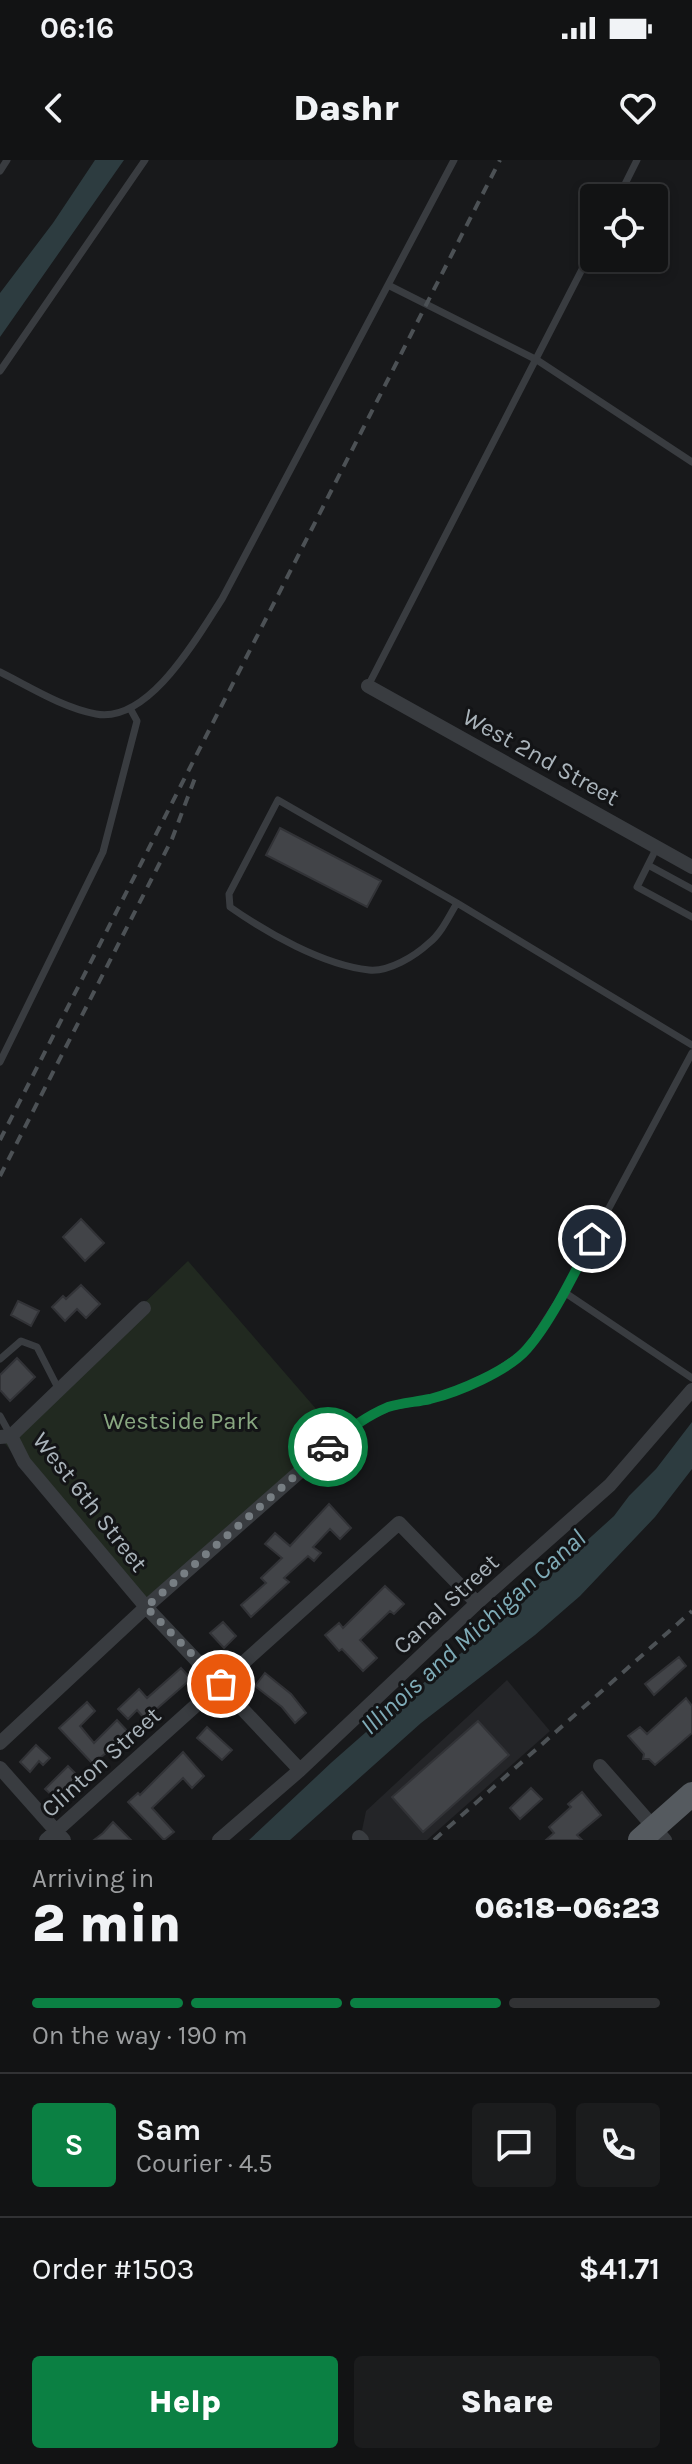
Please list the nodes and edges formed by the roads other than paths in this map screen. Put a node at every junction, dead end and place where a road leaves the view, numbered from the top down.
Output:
1 (7, 160) edge
2 (145, 160) edge
3 (454, 160) edge
4 (637, 160) edge
5 (0, 171) edge
6 (625, 184) edge
7 (581, 272) edge
8 (388, 285) junction
9 (537, 360) junction
10 (0, 371) edge
11 (692, 462) edge
12 (0, 672) edge
13 (368, 686) joint
14 (131, 710) junction
15 (657, 847) junction
16 (648, 865) junction
17 (692, 867) edge
18 (692, 889) edge
19 (457, 903) junction
20 (692, 917) edge
21 (692, 1045) edge
22 (692, 1053) edge
23 (0, 1062) edge
24 (564, 1292) junction
25 (144, 1308) dead end
26 (0, 1359) edge
27 (692, 1378) edge
28 (692, 1390) edge
29 (59, 1391) junction
30 (0, 1416) edge
31 (6, 1437) edge
32 (338, 1438) joint
33 (477, 1603) junction
34 (146, 1607) junction
35 (221, 1684) junction
36 (0, 1743) edge
37 (600, 1766) dead end
38 (0, 1768) edge
39 (300, 1770) junction
40 (692, 1794) edge
41 (653, 1836) edge
42 (55, 1837) edge
43 (219, 1840) edge

1 - 5 lane
2 - 10 lane
3 - 8 lane
4 - 6 lane
7 - 9 lane
8 - 9 lane
8 - 14 lane
9 - 11 lane
9 - 13 lane
12 - 14 lane
13 - 15 street, West 2nd Street
14 - 23 lane
15 - 16 lane
15 - 17 street, West 2nd Street
16 - 18 lane
16 - 20 lane
19 - 19 lane
19 - 21 lane
22 - 24 lane
24 - 27 lane
24 - 32 lane
25 - 29 street
26 - 29 lane
28 - 33 street, Canal Street
29 - 31 street
30 - 31 lane
31 - 34 street, West 6th Street
32 - 34 street
33 - 35 street, Clinton Street
33 - 39 street, Canal Street
34 - 35 street, West 6th Street
34 - 36 street
35 - 39 street, West 6th Street
35 - 42 street, Clinton Street
37 - 41 street
38 - 42 street
39 - 43 street, Canal Street
40 - 41 main road

